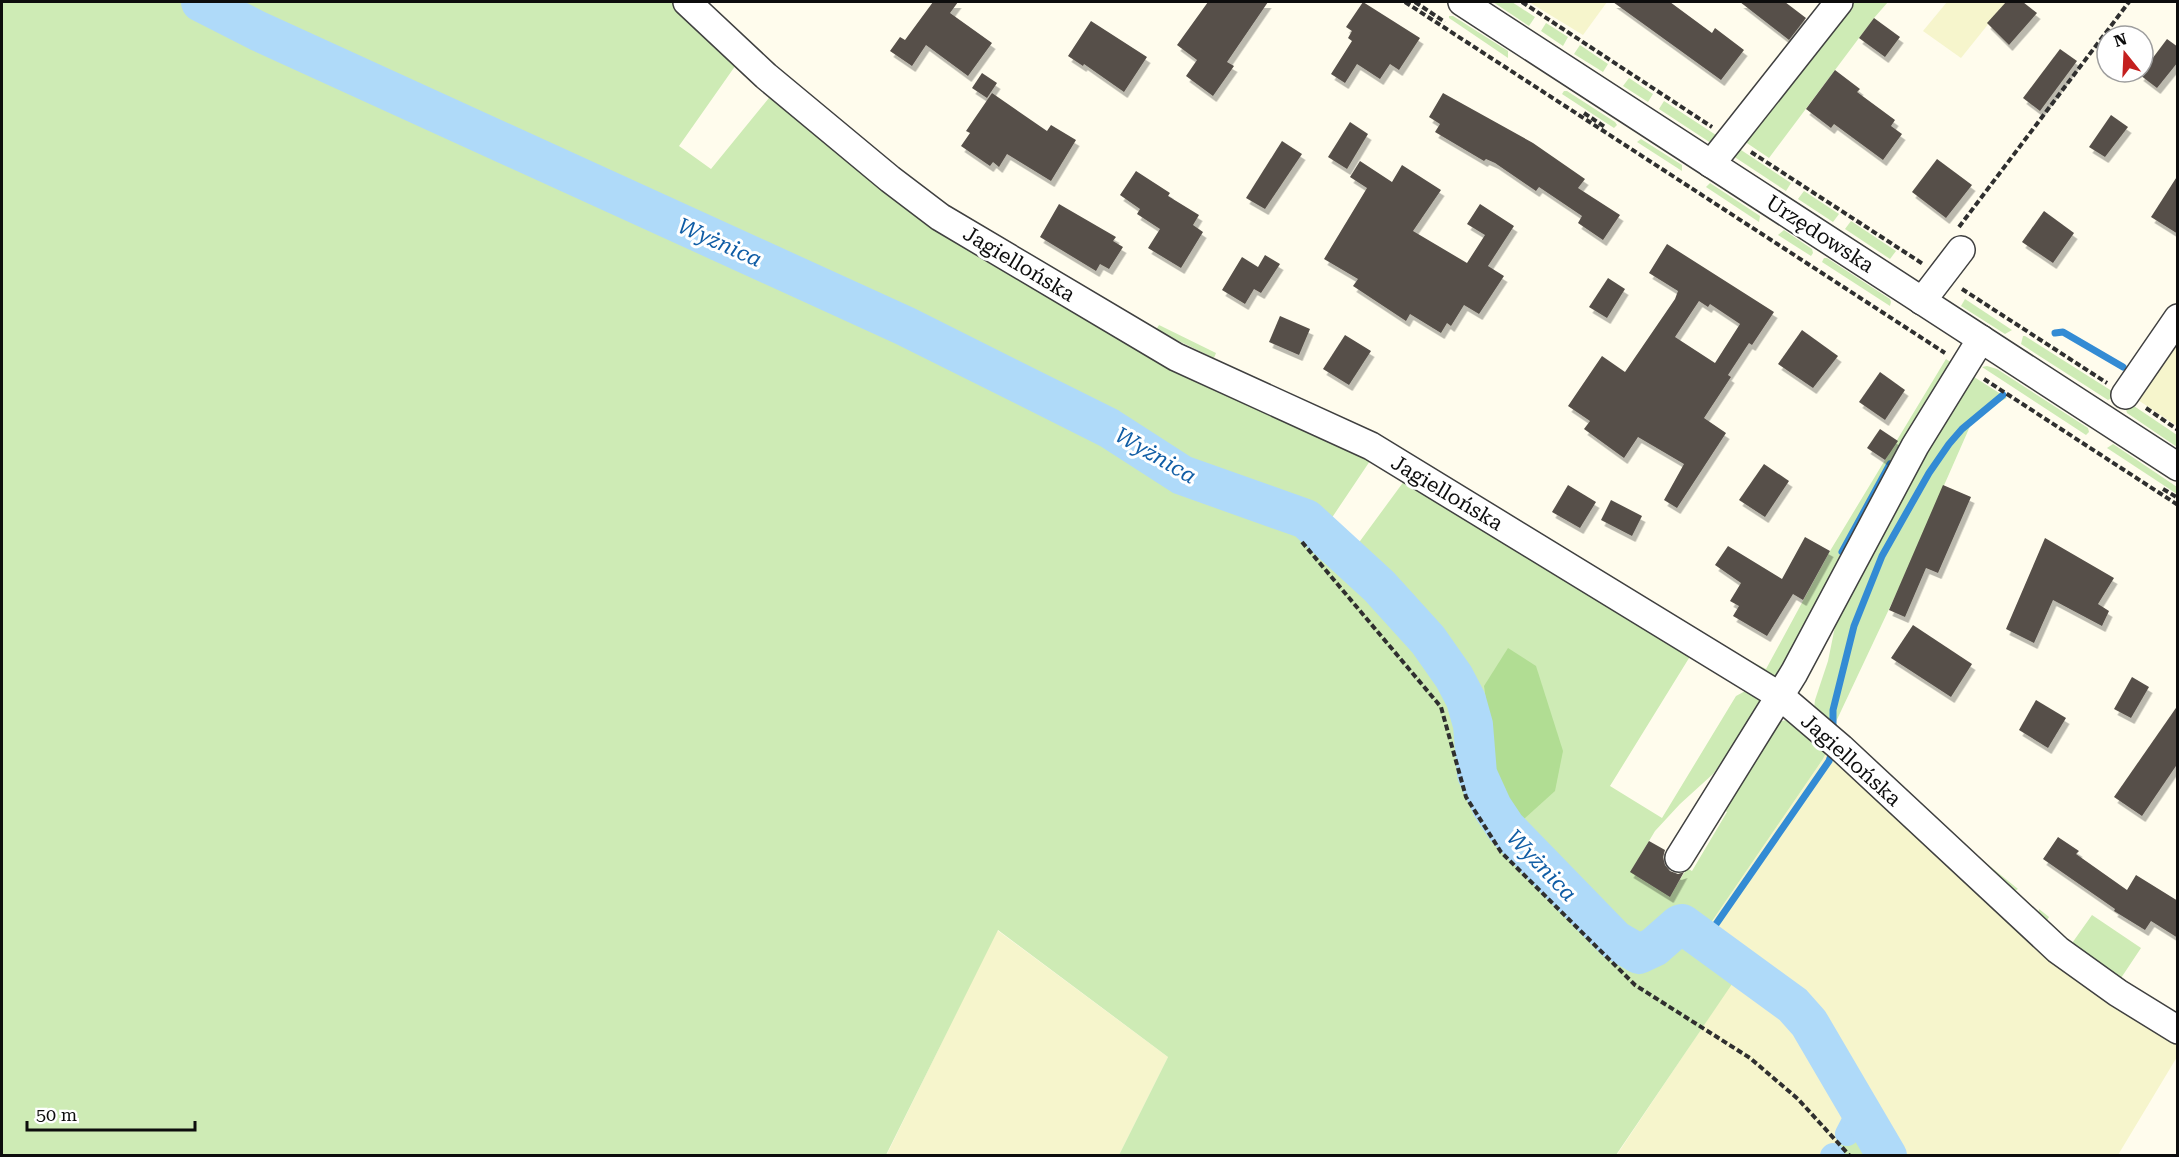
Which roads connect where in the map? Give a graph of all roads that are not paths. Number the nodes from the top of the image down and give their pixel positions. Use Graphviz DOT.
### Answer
graph roads {
  1 [pos="687,2"];
  2 [pos="1462,2"];
  3 [pos="1839,2"];
  4 [pos="1711,164"];
  5 [pos="1959,240"];
  6 [pos="1922,301"];
  7 [pos="2178,318"];
  8 [pos="1981,339"];
  9 [pos="2126,395"];
  10 [pos="2178,467"];
  11 [pos="1780,696"];
  12 [pos="1679,858"];
  13 [pos="2178,1030"];
  1 -- 11 [label="street, Jagiellońska"];
  2 -- 4 [label="street, Urzędowska"];
  3 -- 4 [label="street"];
  4 -- 6 [label="street, Urzędowska"];
  5 -- 6 [label="street"];
  6 -- 8 [label="street, Urzędowska"];
  7 -- 9 [label="street"];
  8 -- 10 [label="street, Urzędowska"];
  8 -- 11 [label="street"];
  11 -- 12 [label="street"];
  11 -- 13 [label="street, Jagiellońska"];
}
